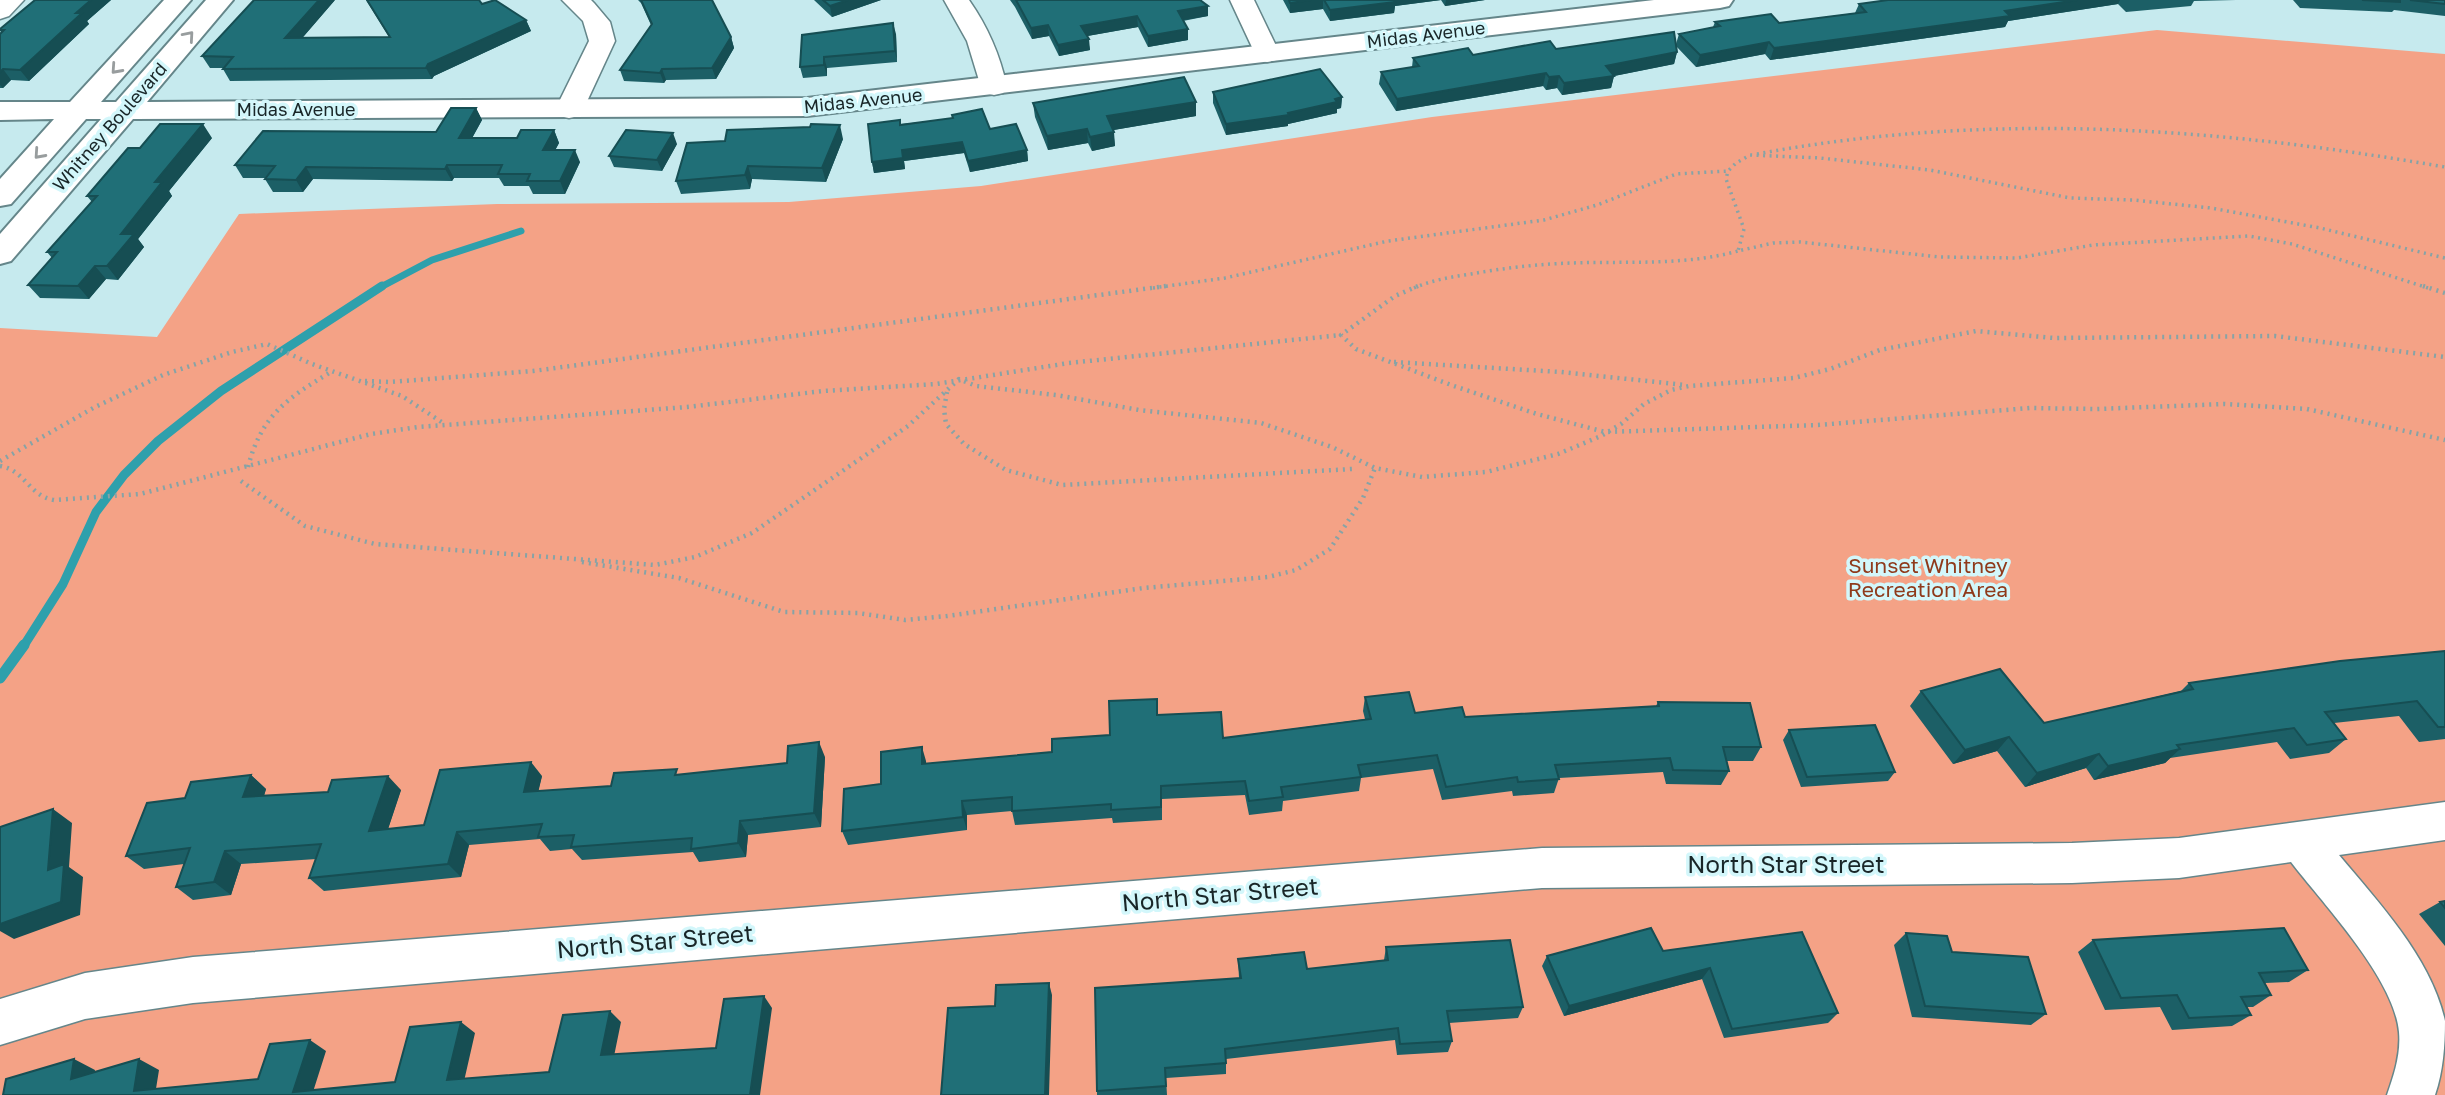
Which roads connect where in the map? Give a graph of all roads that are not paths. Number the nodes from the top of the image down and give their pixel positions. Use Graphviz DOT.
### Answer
graph roads {
  1 [pos="12,0"];
  2 [pos="178,0"];
  3 [pos="220,0"];
  4 [pos="574,0"];
  5 [pos="956,0"];
  6 [pos="1242,0"];
  7 [pos="1720,0"];
  8 [pos="0,11"];
  9 [pos="1267,54"];
  10 [pos="994,87"];
  11 [pos="124,110"];
  12 [pos="569,110"];
  13 [pos="0,111"];
  14 [pos="78,111"];
  15 [pos="0,197"];
  16 [pos="0,254"];
  17 [pos="2445,821"];
  18 [pos="2301,842"];
  19 [pos="0,1022"];
  20 [pos="2411,1095"];
  1 -- 8 [label="street"];
  2 -- 14 [label="street, Whitney Boulevard, one-way"];
  11 -- 3 [label="street, Whitney Boulevard, one-way"];
  4 -- 12 [label="street"];
  5 -- 10 [label="street"];
  6 -- 9 [label="street"];
  7 -- 9 [label="street, Midas Avenue"];
  9 -- 10 [label="street, Midas Avenue"];
  10 -- 12 [label="street, Midas Avenue"];
  11 -- 12 [label="street, Midas Avenue"];
  11 -- 14 [label="street, Midas Avenue"];
  11 -- 16 [label="street, Whitney Boulevard"];
  13 -- 14 [label="street, Midas Avenue"];
  14 -- 15 [label="street, Whitney Boulevard, one-way"];
  17 -- 18 [label="street, North Star Street"];
  18 -- 19 [label="street, North Star Street"];
  18 -- 20 [label="street"];
}
